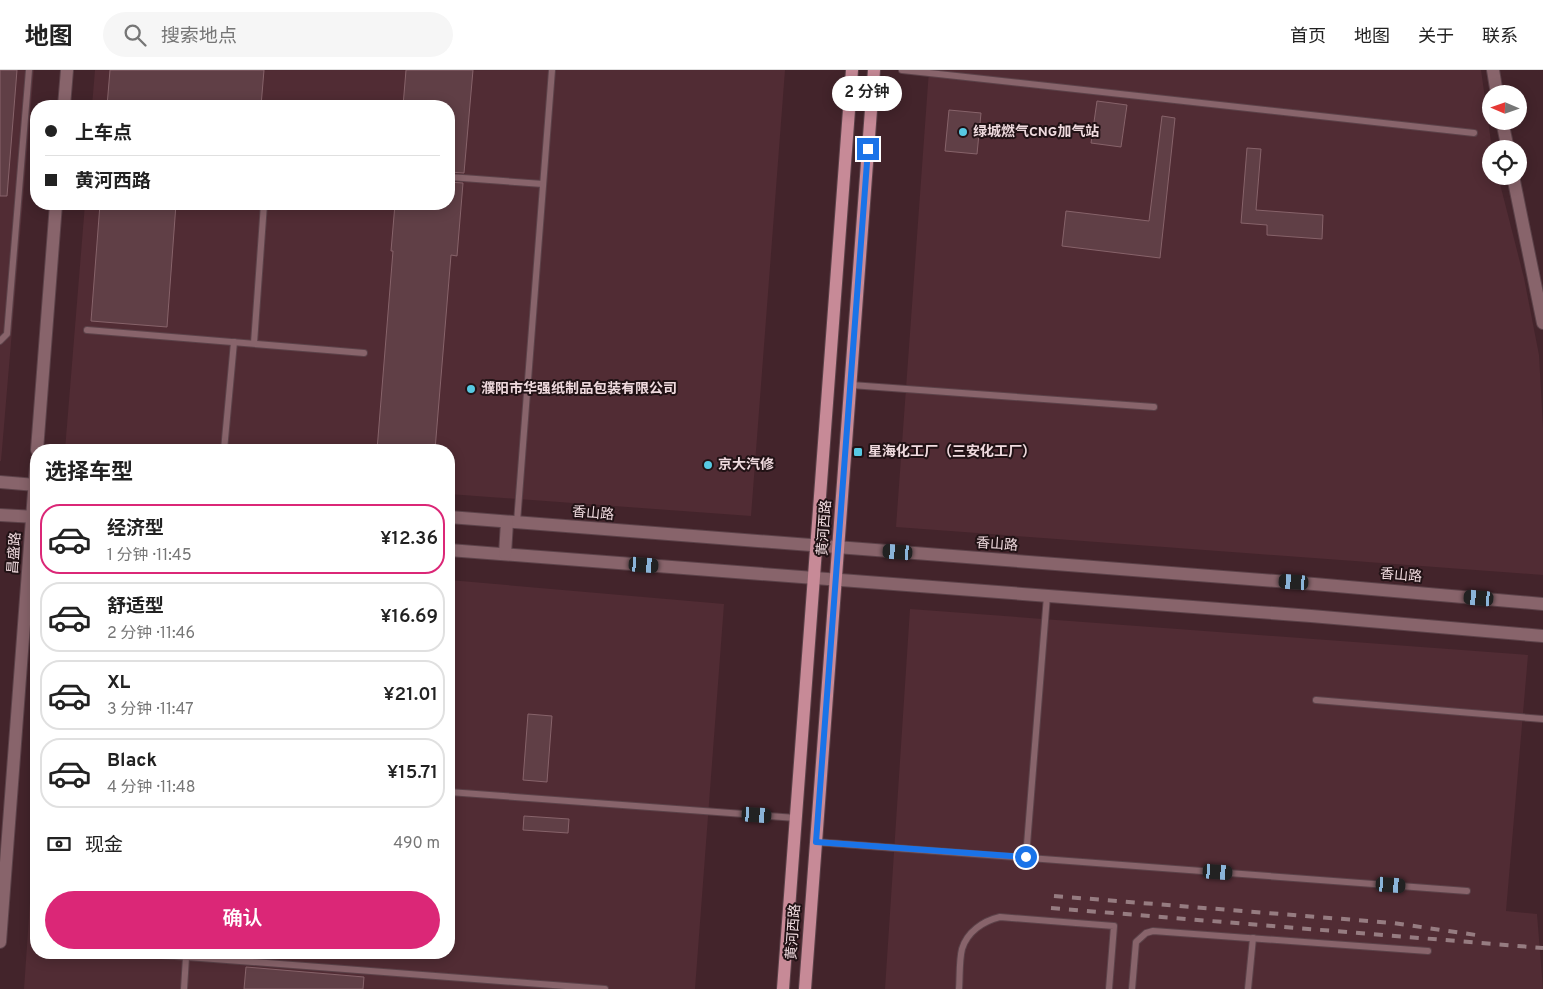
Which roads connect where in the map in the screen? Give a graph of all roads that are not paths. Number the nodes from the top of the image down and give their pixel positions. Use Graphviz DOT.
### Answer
graph roads {
  1 [pos="29,70"];
  2 [pos="67,70"];
  3 [pos="552,70"];
  4 [pos="852,70"];
  5 [pos="874,70"];
  6 [pos="902,70"];
  7 [pos="1493,70"];
  8 [pos="1496,85"];
  9 [pos="64,100"];
  10 [pos="1474,133"];
  11 [pos="455,177"];
  12 [pos="543,184"];
  13 [pos="1515,185"];
  14 [pos="56,210"];
  15 [pos="264,210"];
  16 [pos="1543,323"];
  17 [pos="87,330"];
  18 [pos="0,342"];
  19 [pos="234,342"];
  20 [pos="254,343"];
  21 [pos="364,352"];
  22 [pos="851,385"];
  23 [pos="1154,407"];
  24 [pos="38,444"];
  25 [pos="225,444"];
  26 [pos="0,482"];
  27 [pos="30,484"];
  28 [pos="0,515"];
  29 [pos="30,517"];
  30 [pos="455,517"];
  31 [pos="512,522"];
  32 [pos="817,546"];
  33 [pos="839,548"];
  34 [pos="455,550"];
  35 [pos="505,554"];
  36 [pos="30,567"];
  37 [pos="814,578"];
  38 [pos="836,580"];
  39 [pos="1047,596"];
  40 [pos="1543,604"];
  41 [pos="1543,636"];
  42 [pos="1316,700"];
  43 [pos="1543,719"];
  44 [pos="455,792"];
  45 [pos="796,818"];
  46 [pos="816,842"];
  47 [pos="1026,857"];
  48 [pos="1468,891"];
  49 [pos="1253,938"];
  50 [pos="0,942"];
  51 [pos="1428,951"];
  52 [pos="186,959"];
  53 [pos="200,959"];
  54 [pos="184,989"];
  55 [pos="605,989"];
  56 [pos="783,989"];
  57 [pos="805,989"];
  58 [pos="959,989"];
  59 [pos="1109,989"];
  60 [pos="1132,989"];
  61 [pos="1248,989"];
  1 -- 18 [label="lane"];
  2 -- 9 [label="street"];
  3 -- 12 [label="lane"];
  4 -- 32 [label="main road, 黄河西路"];
  5 -- 22 [label="main road, 黄河西路"];
  6 -- 10 [label="lane"];
  7 -- 8 [label="street"];
  11 -- 12 [label="lane"];
  12 -- 31 [label="lane"];
  13 -- 16 [label="street"];
  14 -- 24 [label="street"];
  15 -- 20 [label="lane"];
  17 -- 19 [label="lane"];
  19 -- 20 [label="lane"];
  19 -- 25 [label="lane"];
  20 -- 21 [label="lane"];
  22 -- 23 [label="lane"];
  22 -- 33 [label="main road, 黄河西路"];
  26 -- 27 [label="street"];
  28 -- 29 [label="street"];
  30 -- 31 [label="street, 香山路"];
  31 -- 32 [label="street, 香山路"];
  31 -- 35 [label="street"];
  32 -- 33 [label="street, 香山路"];
  32 -- 37 [label="main road, 黄河西路"];
  33 -- 38 [label="main road, 黄河西路"];
  33 -- 40 [label="street, 香山路"];
  34 -- 35 [label="street"];
  35 -- 37 [label="street"];
  36 -- 50 [label="street, 昌盛路"];
  37 -- 38 [label="street"];
  37 -- 45 [label="main road, 黄河西路"];
  38 -- 39 [label="street"];
  38 -- 46 [label="main road, 黄河西路"];
  39 -- 41 [label="street"];
  39 -- 47 [label="lane"];
  42 -- 43 [label="lane"];
  44 -- 45 [label="lane"];
  45 -- 56 [label="main road, 黄河西路"];
  46 -- 47 [label="lane"];
  46 -- 57 [label="main road, 黄河西路"];
  47 -- 48 [label="lane"];
  49 -- 51 [label="lane"];
  49 -- 60 [label="lane"];
  49 -- 61 [label="lane"];
  52 -- 54 [label="lane"];
  53 -- 55 [label="lane"];
  58 -- 59 [label="lane"];
}
